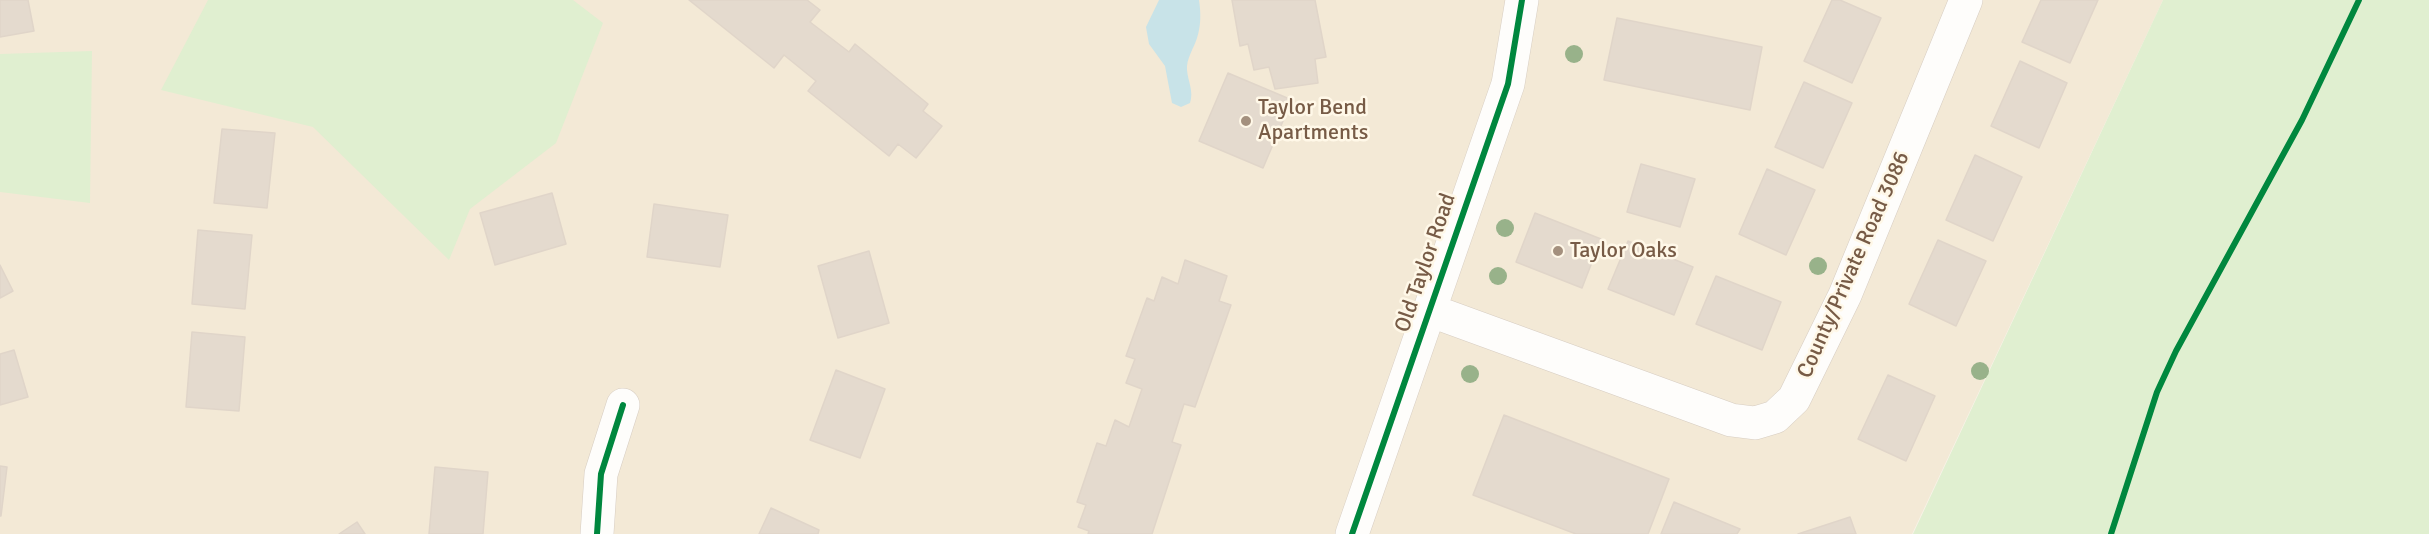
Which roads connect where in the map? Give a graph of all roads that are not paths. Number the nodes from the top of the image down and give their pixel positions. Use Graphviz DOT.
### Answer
graph roads {
  1 [pos="1522,0"];
  2 [pos="1966,0"];
  3 [pos="1429,310"];
  4 [pos="623,405"];
  5 [pos="597,534"];
  6 [pos="1352,534"];
  1 -- 3 [label="street, Old Taylor Road"];
  2 -- 3 [label="street, County/Private Road 3086"];
  3 -- 6 [label="street, Old Taylor Road"];
  4 -- 5 [label="street"];
}
